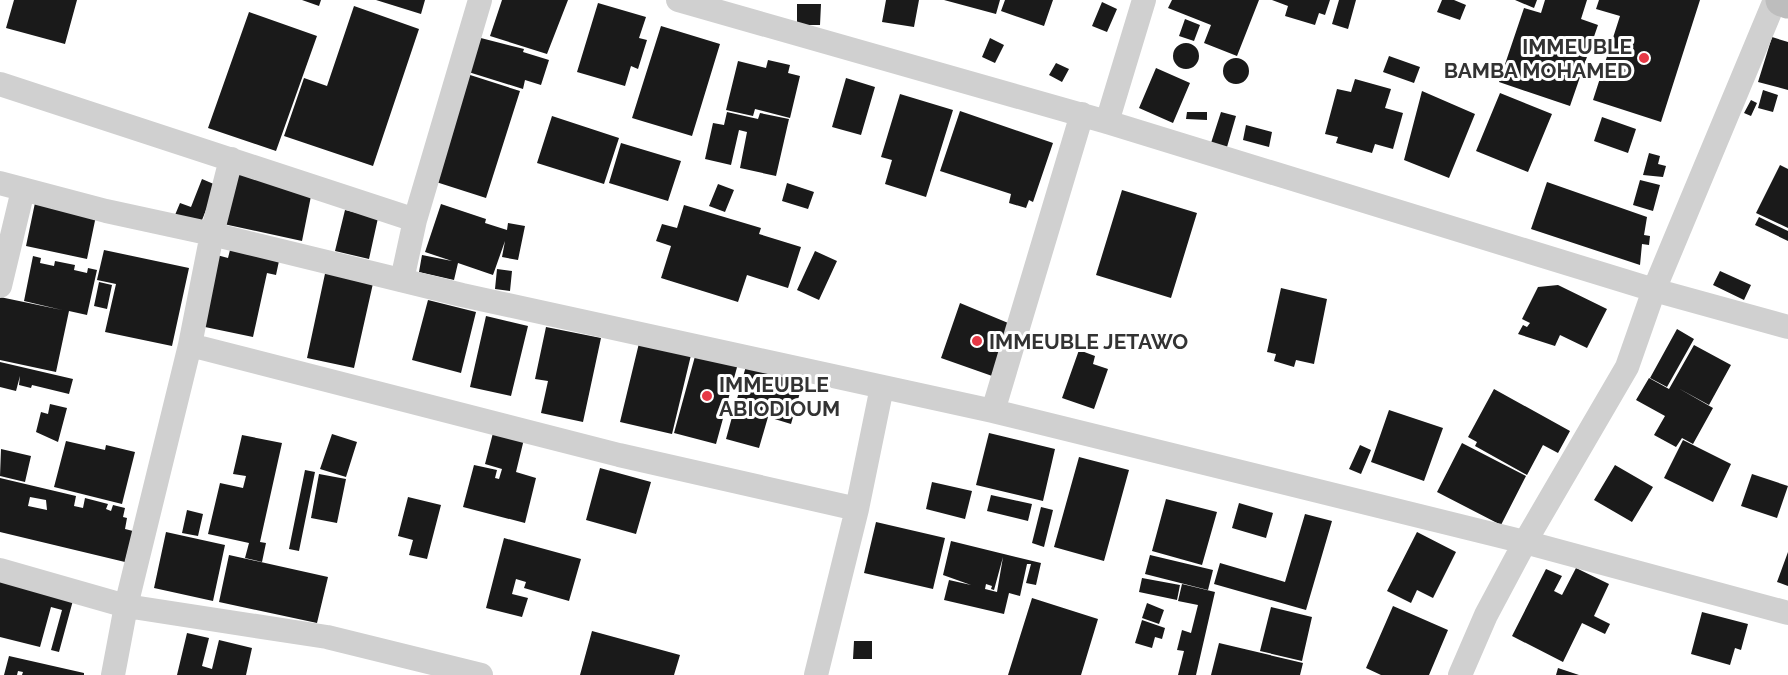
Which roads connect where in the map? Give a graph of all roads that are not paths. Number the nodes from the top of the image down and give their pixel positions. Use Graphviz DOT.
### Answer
graph roads {
  1 [pos="480,0"];
  2 [pos="678,0"];
  3 [pos="1144,0"];
  4 [pos="1775,0"];
  5 [pos="1782,0"];
  6 [pos="1788,2"];
  7 [pos="0,84"];
  8 [pos="1082,114"];
  9 [pos="1107,122"];
  10 [pos="231,159"];
  11 [pos="0,183"];
  12 [pos="24,190"];
  13 [pos="416,220"];
  14 [pos="212,234"];
  15 [pos="402,280"];
  16 [pos="0,286"];
  17 [pos="1654,290"];
  18 [pos="1788,327"];
  19 [pos="190,345"];
  20 [pos="882,387"];
  21 [pos="993,411"];
  22 [pos="857,509"];
  23 [pos="1525,542"];
  24 [pos="0,570"];
  25 [pos="126,606"];
  26 [pos="1788,612"];
  27 [pos="112,675"];
  28 [pos="481,675"];
  29 [pos="816,675"];
  30 [pos="1460,675"];
  1 -- 13 [label="street"];
  2 -- 8 [label="street"];
  3 -- 9 [label="street"];
  4 -- 17 [label="street"];
  5 -- 6 [label="street"];
  7 -- 10 [label="street"];
  8 -- 9 [label="street"];
  8 -- 21 [label="street"];
  9 -- 17 [label="street"];
  10 -- 13 [label="street"];
  10 -- 14 [label="street"];
  11 -- 12 [label="street"];
  12 -- 14 [label="street"];
  12 -- 16 [label="street"];
  13 -- 15 [label="street"];
  14 -- 15 [label="street"];
  14 -- 19 [label="street"];
  15 -- 20 [label="street"];
  17 -- 18 [label="street"];
  17 -- 23 [label="street"];
  19 -- 22 [label="street"];
  19 -- 25 [label="street"];
  20 -- 21 [label="street"];
  20 -- 22 [label="street"];
  21 -- 23 [label="street"];
  22 -- 29 [label="street"];
  23 -- 26 [label="street"];
  23 -- 30 [label="street"];
  24 -- 25 [label="street"];
  25 -- 27 [label="street"];
  25 -- 28 [label="street"];
}
